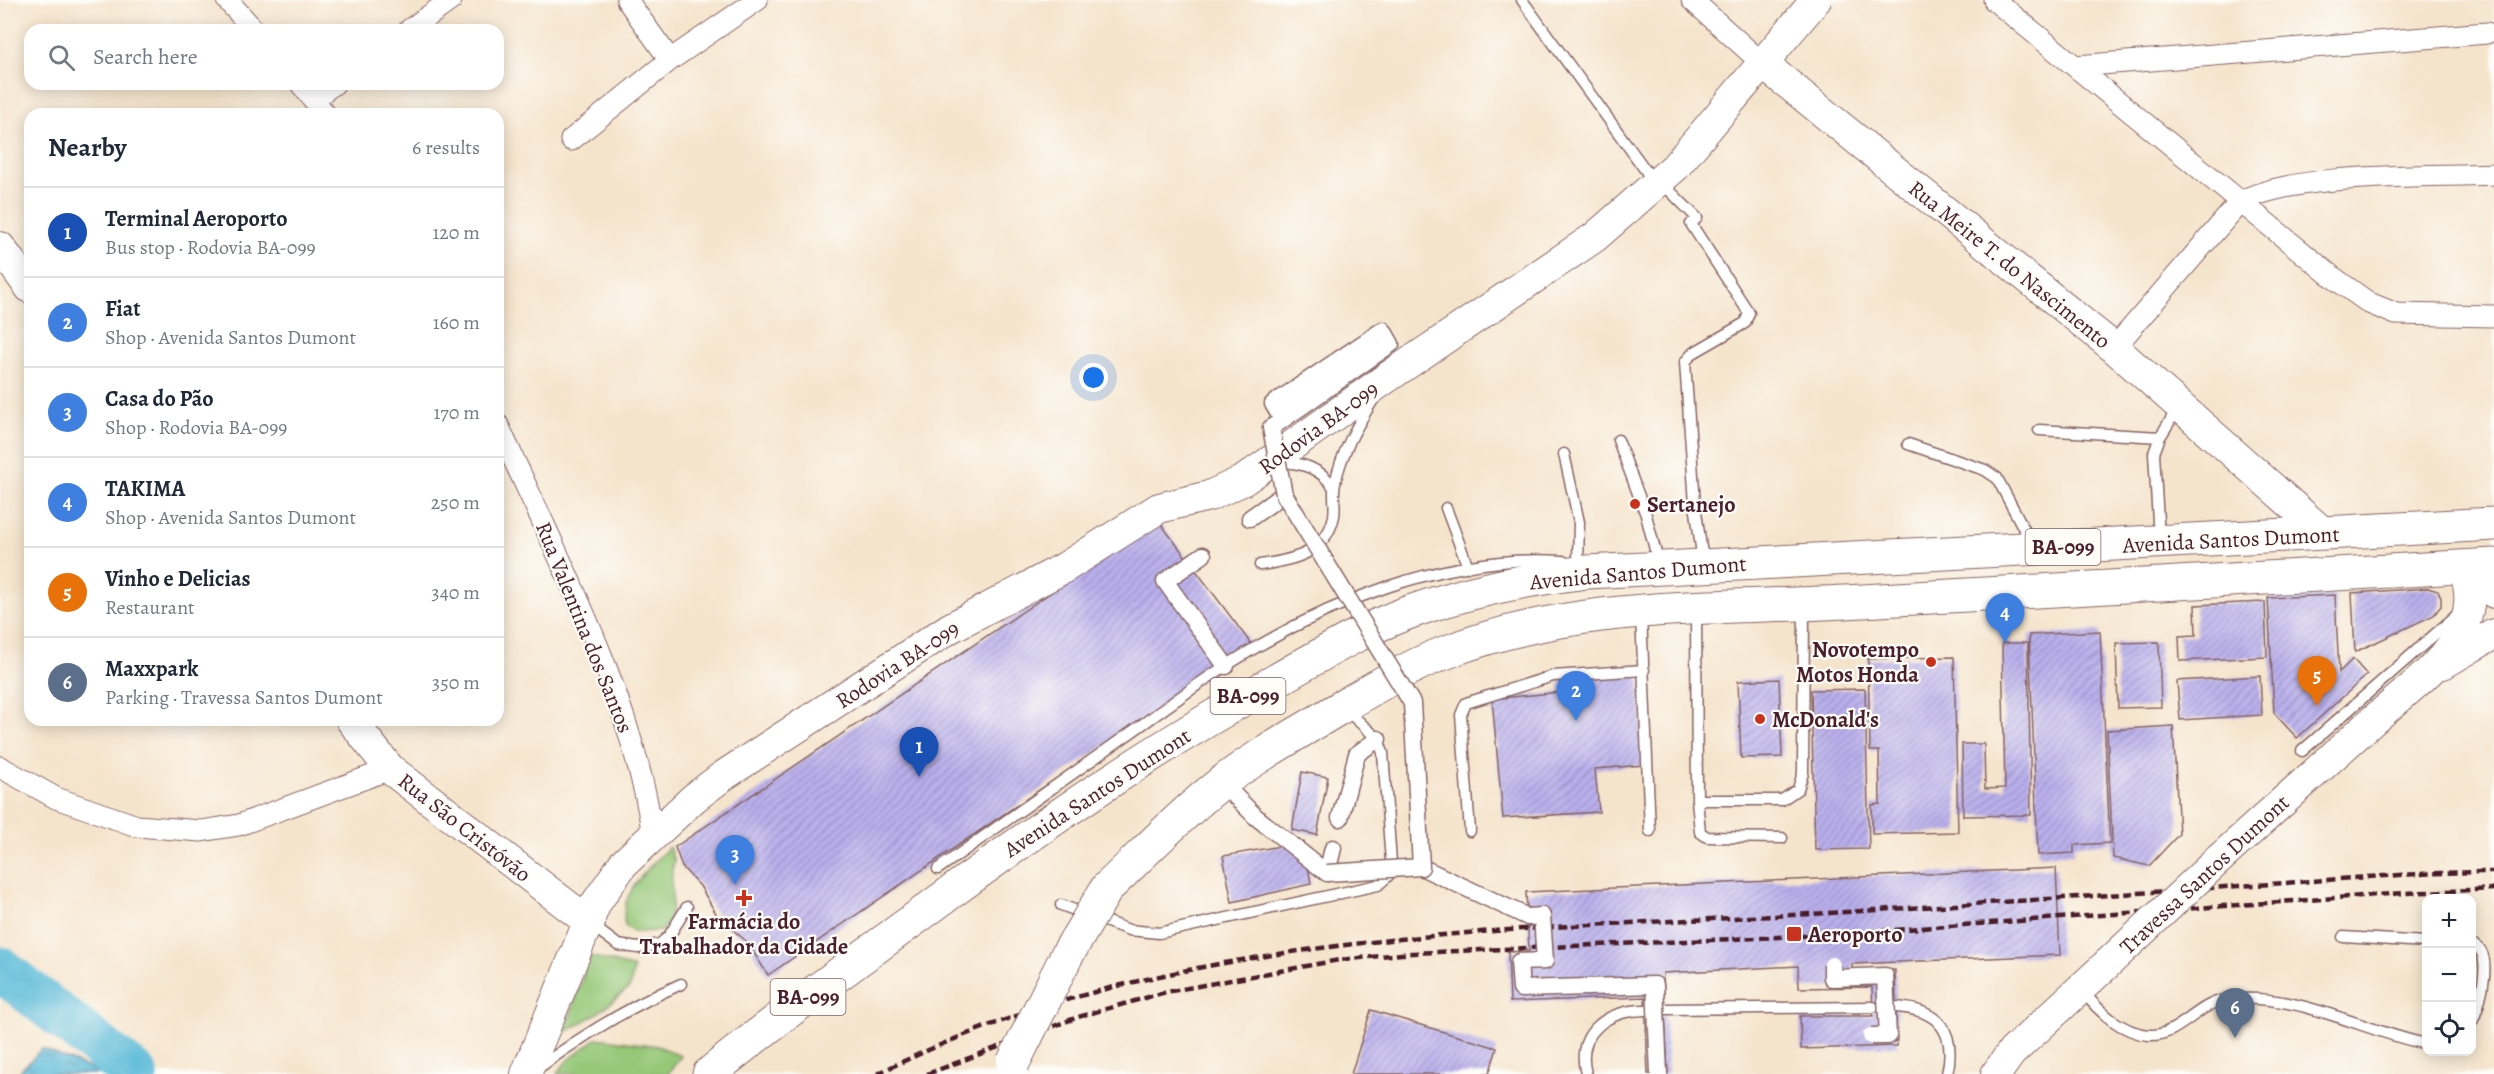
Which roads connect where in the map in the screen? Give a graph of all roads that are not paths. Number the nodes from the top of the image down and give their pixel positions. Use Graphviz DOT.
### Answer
graph roads {
  1 [pos="227,0"];
  2 [pos="451,0"];
  3 [pos="627,0"];
  4 [pos="757,0"];
  5 [pos="1522,0"];
  6 [pos="1692,0"];
  7 [pos="1816,0"];
  8 [pos="1994,0"];
  9 [pos="249,24"];
  10 [pos="417,24"];
  11 [pos="2487,33"];
  12 [pos="670,60"];
  13 [pos="1762,63"];
  14 [pos="2076,66"];
  15 [pos="326,90"];
  16 [pos="313,99"];
  17 [pos="571,140"];
  18 [pos="2494,174"];
  19 [pos="1657,182"];
  20 [pos="2240,202"];
  21 [pos="0,247"];
  22 [pos="24,280"];
  23 [pos="2494,316"];
  24 [pos="2114,348"];
  25 [pos="1373,349"];
  26 [pos="1388,377"];
  27 [pos="2179,406"];
  28 [pos="2039,430"];
  29 [pos="2160,437"];
  30 [pos="504,438"];
  31 [pos="1618,440"];
  32 [pos="1908,444"];
  33 [pos="1564,454"];
  34 [pos="1262,467"];
  35 [pos="1334,488"];
  36 [pos="1284,494"];
  37 [pos="1446,508"];
  38 [pos="1250,518"];
  39 [pos="2494,524"];
  40 [pos="2325,534"];
  41 [pos="2159,542"];
  42 [pos="2034,549"];
  43 [pos="1203,555"];
  44 [pos="1578,562"];
  45 [pos="1260,565"];
  46 [pos="1704,565"];
  47 [pos="1468,567"];
  48 [pos="1660,568"];
  49 [pos="1623,570"];
  50 [pos="2477,581"];
  51 [pos="1804,603"];
  52 [pos="1696,607"];
  53 [pos="1640,611"];
  54 [pos="2494,634"];
  55 [pos="1226,666"];
  56 [pos="1644,670"];
  57 [pos="2418,681"];
  58 [pos="1342,707"];
  59 [pos="356,726"];
  60 [pos="1378,739"];
  61 [pos="2302,752"];
  62 [pos="0,767"];
  63 [pos="390,769"];
  64 [pos="1222,783"];
  65 [pos="1697,800"];
  66 [pos="1340,818"];
  67 [pos="1470,831"];
  68 [pos="1650,831"];
  69 [pos="653,836"];
  70 [pos="1782,838"];
  71 [pos="1333,848"];
  72 [pos="1422,867"];
  73 [pos="938,869"];
  74 [pos="1327,873"];
  75 [pos="1061,905"];
  76 [pos="687,907"];
  77 [pos="590,923"];
  78 [pos="2343,937"];
  79 [pos="2422,942"];
  80 [pos="2476,946"];
  81 [pos="1832,965"];
  82 [pos="681,984"];
  83 [pos="2080,988"];
  84 [pos="1873,1007"];
  85 [pos="1895,1007"];
  86 [pos="1665,1009"];
  87 [pos="1646,1010"];
  88 [pos="2476,1014"];
  89 [pos="1871,1036"];
  90 [pos="2422,1042"];
  91 [pos="1010,1068"];
  92 [pos="526,1074"];
  93 [pos="531,1074"];
  94 [pos="709,1074"];
  95 [pos="1586,1074"];
  96 [pos="1659,1074"];
  97 [pos="1947,1074"];
  98 [pos="1996,1074"];
  1 -- 9 [label="street"];
  2 -- 10 [label="street"];
  3 -- 12 [label="street"];
  4 -- 12 [label="street"];
  5 -- 19 [label="lane"];
  6 -- 13 [label="street, Rua Meire T. do Nascimento"];
  7 -- 13 [label="main road, Rodovia BA-099"];
  8 -- 14 [label="street"];
  11 -- 14 [label="street"];
  12 -- 17 [label="street"];
  13 -- 19 [label="main road, Rodovia BA-099"];
  13 -- 24 [label="main road, Rua Meire T. do Nascimento"];
  14 -- 20 [label="street"];
  15 -- 16 [label="street"];
  18 -- 20 [label="street"];
  19 -- 26 [label="main road, Rodovia BA-099"];
  19 -- 46 [label="lane"];
  20 -- 23 [label="street"];
  20 -- 24 [label="street"];
  21 -- 22 [label="main road"];
  24 -- 27 [label="main road, Rua Meire T. do Nascimento"];
  25 -- 36 [label="street, bridge"];
  26 -- 34 [label="main road, Rodovia BA-099"];
  26 -- 35 [label="lane"];
  27 -- 29 [label="lane"];
  27 -- 40 [label="main road, Rua Meire T. do Nascimento"];
  28 -- 29 [label="lane"];
  29 -- 41 [label="lane"];
  30 -- 69 [label="street, Rua Valentina dos Santos"];
  31 -- 48 [label="lane"];
  32 -- 42 [label="lane"];
  33 -- 44 [label="lane"];
  34 -- 35 [label="lane"];
  34 -- 69 [label="main road, Rodovia BA-099"];
  35 -- 45 [label="lane"];
  36 -- 38 [label="street"];
  36 -- 72 [label="street, bridge"];
  37 -- 47 [label="lane"];
  39 -- 40 [label="highway, Avenida Santos Dumont / BA-099"];
  40 -- 41 [label="highway, Avenida Santos Dumont / BA-099"];
  41 -- 42 [label="highway, Avenida Santos Dumont / BA-099"];
  42 -- 46 [label="highway, Avenida Santos Dumont / BA-099"];
  43 -- 55 [label="street"];
  44 -- 47 [label="lane"];
  44 -- 49 [label="lane"];
  46 -- 48 [label="highway, Avenida Santos Dumont / BA-099"];
  47 -- 55 [label="lane"];
  48 -- 49 [label="highway, Avenida Santos Dumont / BA-099"];
  49 -- 94 [label="highway, Avenida Santos Dumont / BA-099"];
  50 -- 51 [label="highway, Avenida Santos Dumont / BA-099"];
  50 -- 57 [label="main road, Travessa Santos Dumont"];
  50 -- 61 [label="lane"];
  51 -- 52 [label="highway, Avenida Santos Dumont / BA-099"];
  51 -- 65 [label="lane"];
  52 -- 53 [label="highway, Avenida Santos Dumont / BA-099"];
  52 -- 65 [label="lane"];
  53 -- 56 [label="lane"];
  53 -- 58 [label="highway, Avenida Santos Dumont / BA-099"];
  54 -- 57 [label="main road, Travessa Santos Dumont"];
  55 -- 73 [label="lane"];
  56 -- 67 [label="lane"];
  56 -- 68 [label="lane"];
  57 -- 83 [label="main road, Travessa Santos Dumont, bridge"];
  58 -- 60 [label="lane"];
  58 -- 64 [label="highway, Avenida Santos Dumont / BA-099"];
  59 -- 63 [label="main road, Rua São Cristóvão"];
  60 -- 66 [label="street"];
  60 -- 75 [label="lane"];
  62 -- 63 [label="street"];
  63 -- 77 [label="main road, Rua São Cristóvão"];
  64 -- 74 [label="street"];
  64 -- 91 [label="highway, Avenida Santos Dumont / BA-099, bridge"];
  65 -- 70 [label="lane"];
  69 -- 77 [label="main road, Rodovia BA-099"];
  71 -- 74 [label="street"];
  72 -- 74 [label="street, bridge"];
  72 -- 96 [label="street, bridge"];
  76 -- 77 [label="lane"];
  77 -- 92 [label="main road, Rodovia BA-099"];
  78 -- 79 [label="lane"];
  80 -- 88 [label="lane"];
  81 -- 89 [label="street, bridge"];
  82 -- 93 [label="lane"];
  83 -- 90 [label="lane"];
  83 -- 98 [label="main road, Travessa Santos Dumont"];
  84 -- 86 [label="lane"];
  85 -- 97 [label="lane"];
  87 -- 95 [label="lane"];
}
